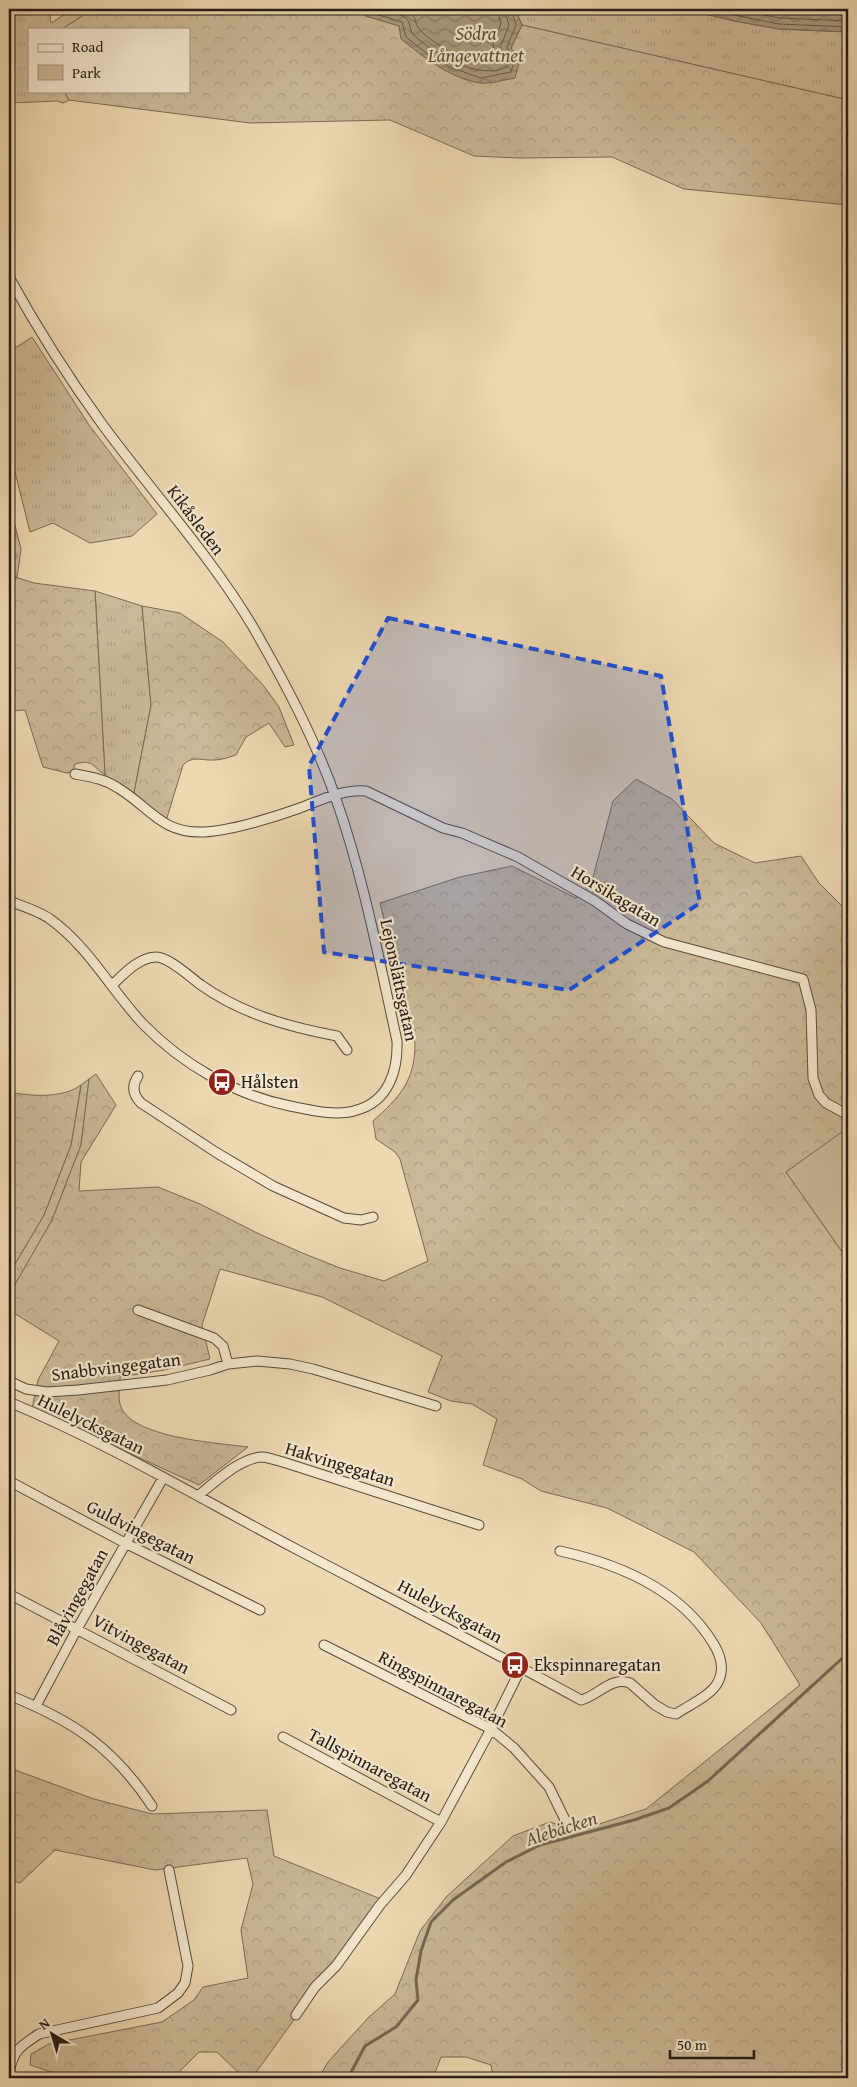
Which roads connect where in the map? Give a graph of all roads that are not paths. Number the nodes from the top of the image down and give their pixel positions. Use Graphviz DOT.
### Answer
graph roads {
  1 [pos="9,277"];
  2 [pos="75,774"];
  3 [pos="335,795"];
  4 [pos="9,901"];
  5 [pos="112,985"];
  6 [pos="347,1050"];
  7 [pos="138,1076"];
  8 [pos="848,1115"];
  9 [pos="373,1216"];
  10 [pos="138,1310"];
  11 [pos="228,1364"];
  12 [pos="9,1381"];
  13 [pos="9,1402"];
  14 [pos="436,1406"];
  15 [pos="163,1478"];
  16 [pos="9,1481"];
  17 [pos="199,1495"];
  18 [pos="479,1526"];
  19 [pos="125,1542"];
  20 [pos="560,1551"];
  21 [pos="9,1594"];
  22 [pos="260,1610"];
  23 [pos="77,1629"];
  24 [pos="324,1645"];
  25 [pos="521,1668"];
  26 [pos="9,1695"];
  27 [pos="36,1706"];
  28 [pos="231,1710"];
  29 [pos="491,1729"];
  30 [pos="283,1737"];
  31 [pos="152,1806"];
  32 [pos="441,1822"];
  33 [pos="568,1826"];
  34 [pos="169,1870"];
  35 [pos="296,2015"];
  36 [pos="9,2073"];
  1 -- 3 [label="street, Kikåsleden"];
  2 -- 3 [label="street"];
  3 -- 5 [label="street, Lejonslättsgatan"];
  3 -- 8 [label="street, Horsikagatan"];
  4 -- 5 [label="street, Lejonslättsgatan"];
  5 -- 6 [label="street"];
  7 -- 9 [label="street"];
  10 -- 11 [label="street, Snabbvingegatan"];
  11 -- 12 [label="street, Snabbvingegatan"];
  11 -- 14 [label="street, Snabbvingegatan"];
  13 -- 15 [label="street, Hulelycksgatan"];
  15 -- 17 [label="street, Hulelycksgatan"];
  15 -- 19 [label="street, Blåvingegatan"];
  16 -- 19 [label="street, Guldvingegatan"];
  17 -- 18 [label="street, Hakvingegatan"];
  17 -- 25 [label="street, Hulelycksgatan"];
  19 -- 22 [label="street, Guldvingegatan"];
  19 -- 23 [label="street, Blåvingegatan"];
  20 -- 25 [label="street, Hulelycksgatan"];
  21 -- 23 [label="street, Vitvingegatan"];
  23 -- 27 [label="street, Blåvingegatan"];
  23 -- 28 [label="street, Vitvingegatan"];
  24 -- 29 [label="street, Ringspinnaregatan"];
  25 -- 29 [label="street"];
  26 -- 27 [label="street"];
  27 -- 31 [label="street"];
  29 -- 32 [label="street"];
  29 -- 33 [label="street, Ringspinnaregatan"];
  30 -- 32 [label="street, Tallspinnaregatan"];
  32 -- 35 [label="street"];
  34 -- 36 [label="street"];
}
